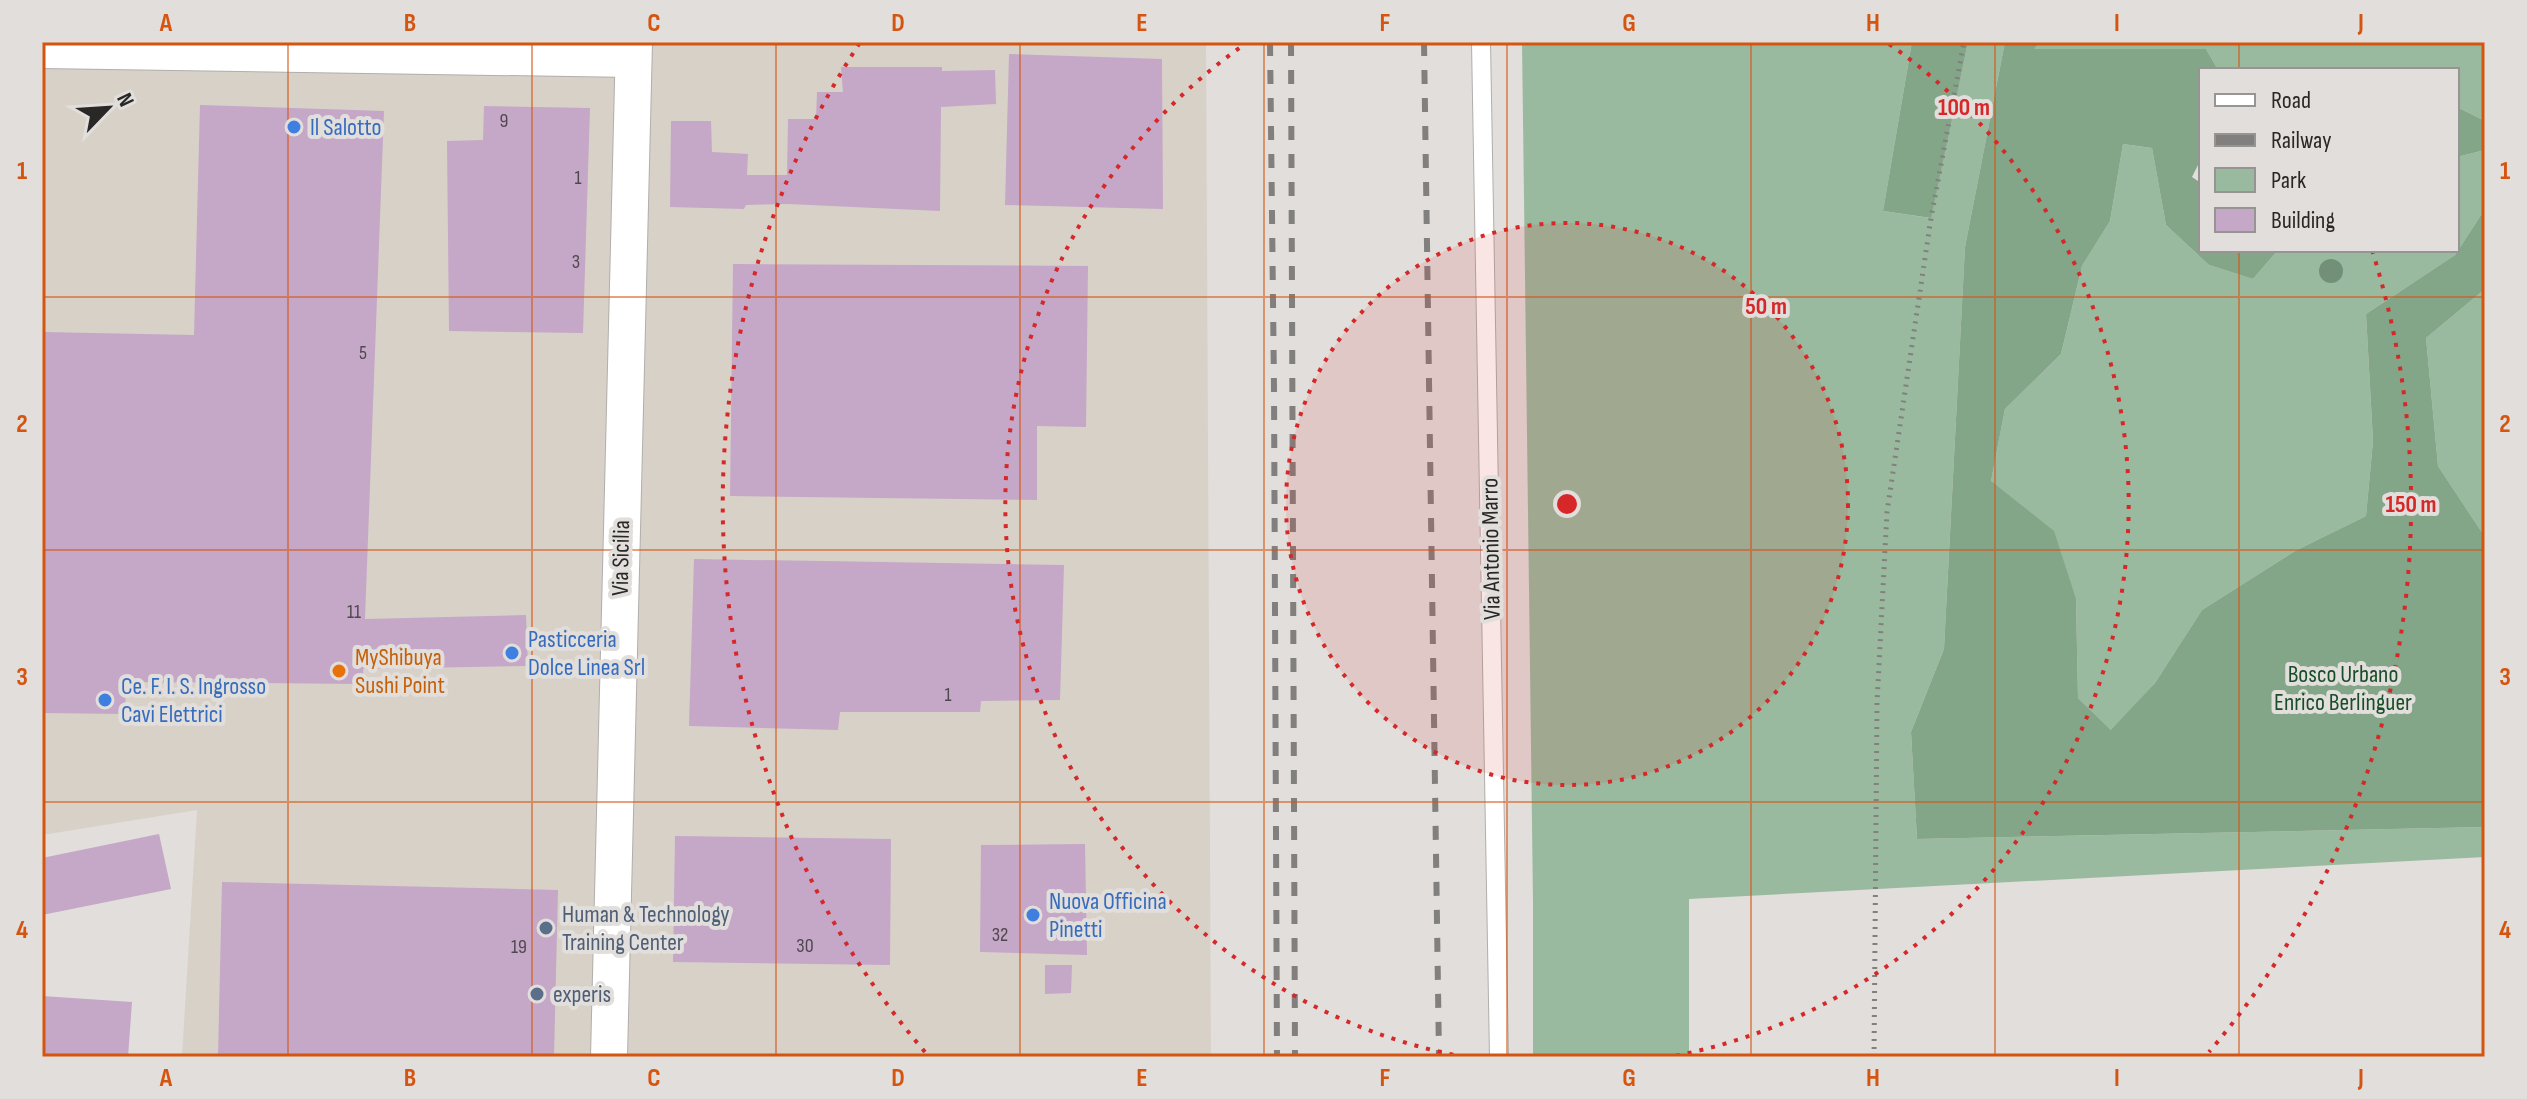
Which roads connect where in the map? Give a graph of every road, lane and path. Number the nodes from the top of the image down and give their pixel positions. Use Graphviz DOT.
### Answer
graph roads {
  1 [pos="1481,42"];
  2 [pos="1964,42"];
  3 [pos="201,48"];
  4 [pos="42,50"];
  5 [pos="633,51"];
  6 [pos="609,1057"];
  7 [pos="1499,1057"];
  8 [pos="1874,1057"];
  1 -- 7 [label="lane, Via Antonio Marro"];
  2 -- 8 [label="path"];
  3 -- 4 [label="street"];
  3 -- 5 [label="street"];
  5 -- 6 [label="street, Via Sicilia"];
}
